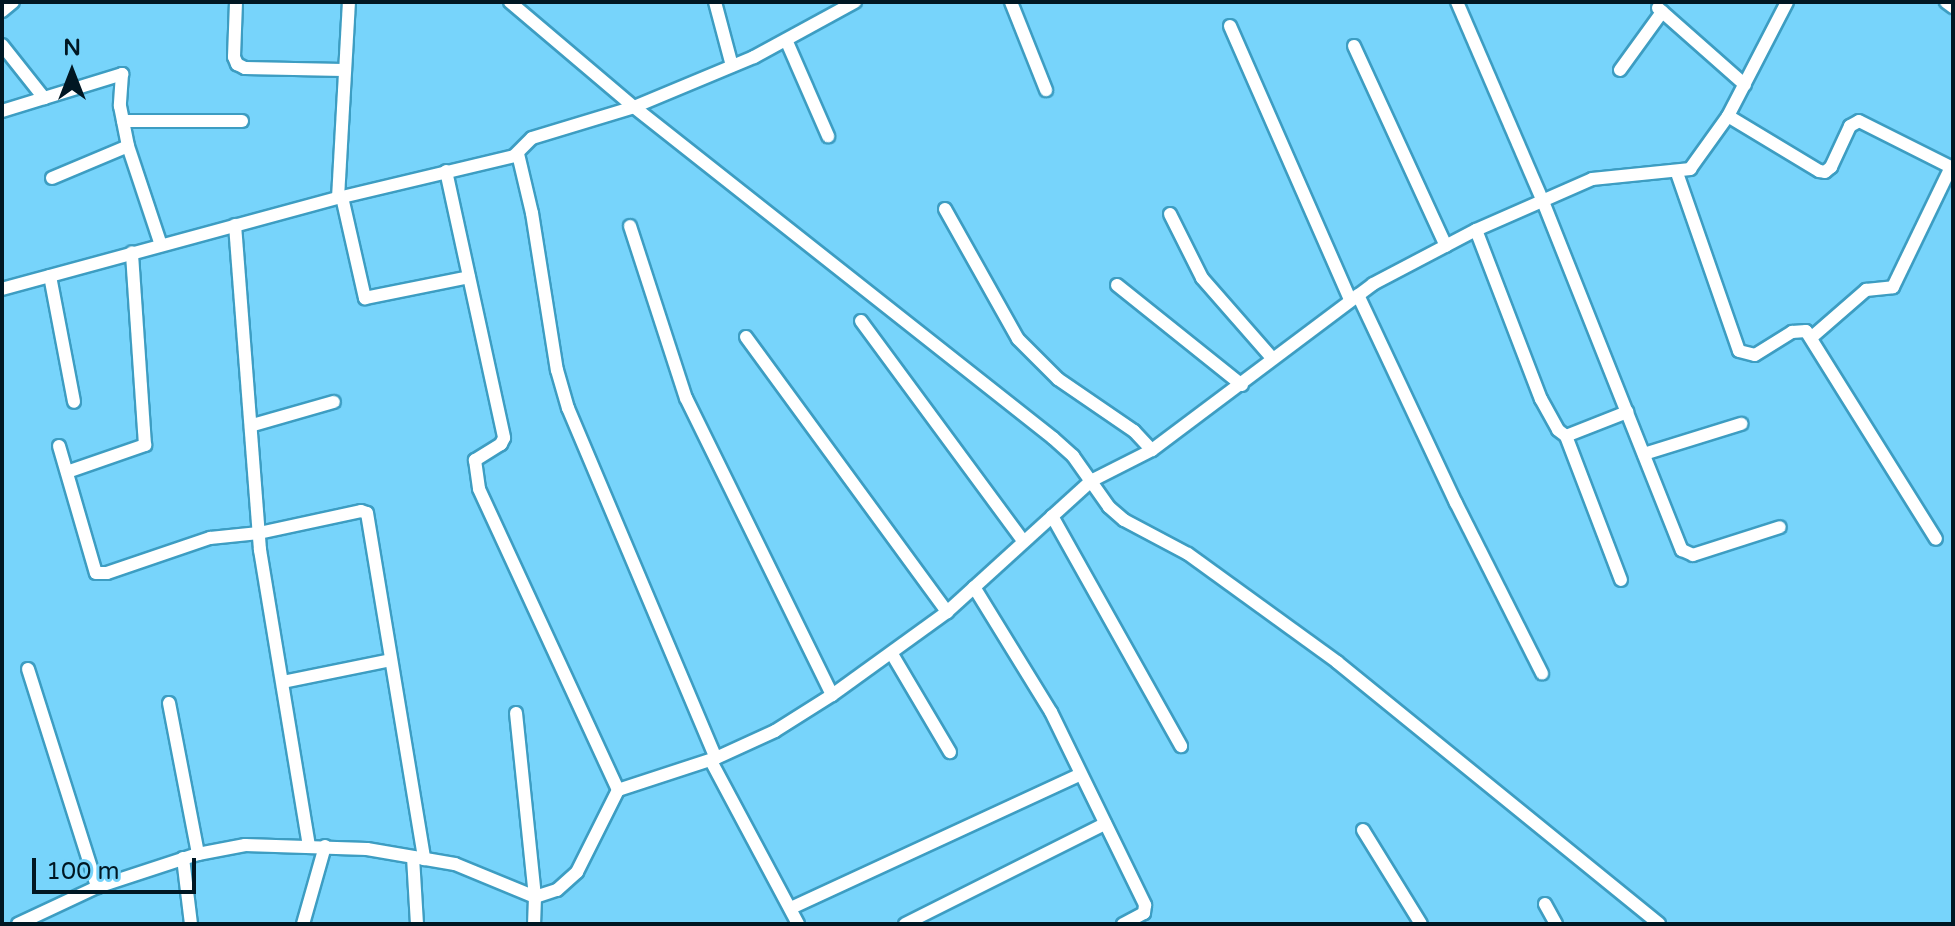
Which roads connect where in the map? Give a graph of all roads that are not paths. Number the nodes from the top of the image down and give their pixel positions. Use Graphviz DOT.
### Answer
graph roads {
  1 [pos="13,2"];
  2 [pos="236,2"];
  3 [pos="349,2"];
  4 [pos="510,2"];
  5 [pos="715,2"];
  6 [pos="855,2"];
  7 [pos="1011,2"];
  8 [pos="1457,2"];
  9 [pos="1787,2"];
  10 [pos="1946,2"];
  11 [pos="1953,7"];
  12 [pos="2,11"];
  13 [pos="1230,26"];
  14 [pos="787,42"];
  15 [pos="2,45"];
  16 [pos="1354,46"];
  17 [pos="732,66"];
  18 [pos="343,70"];
  19 [pos="1620,70"];
  20 [pos="1745,85"];
  21 [pos="1046,90"];
  22 [pos="44,98"];
  23 [pos="634,107"];
  24 [pos="2,111"];
  25 [pos="1728,116"];
  26 [pos="123,121"];
  27 [pos="242,121"];
  28 [pos="828,136"];
  29 [pos="128,146"];
  30 [pos="518,154"];
  31 [pos="1952,167"];
  32 [pos="446,171"];
  33 [pos="1677,173"];
  34 [pos="52,178"];
  35 [pos="340,197"];
  36 [pos="1542,199"];
  37 [pos="945,209"];
  38 [pos="1170,214"];
  39 [pos="235,225"];
  40 [pos="630,226"];
  41 [pos="1476,230"];
  42 [pos="161,245"];
  43 [pos="1446,246"];
  44 [pos="132,252"];
  45 [pos="50,276"];
  46 [pos="469,277"];
  47 [pos="1117,285"];
  48 [pos="2,289"];
  49 [pos="1354,298"];
  50 [pos="861,321"];
  51 [pos="746,337"];
  52 [pos="1812,337"];
  53 [pos="1272,358"];
  54 [pos="1242,385"];
  55 [pos="74,402"];
  56 [pos="334,402"];
  57 [pos="1627,412"];
  58 [pos="1741,424"];
  59 [pos="253,425"];
  60 [pos="1566,436"];
  61 [pos="59,446"];
  62 [pos="1152,450"];
  63 [pos="1644,454"];
  64 [pos="67,472"];
  65 [pos="1091,481"];
  66 [pos="1052,516"];
  67 [pos="1780,527"];
  68 [pos="259,533"];
  69 [pos="1936,539"];
  70 [pos="1023,541"];
  71 [pos="1621,580"];
  72 [pos="974,587"];
  73 [pos="947,612"];
  74 [pos="892,654"];
  75 [pos="391,660"];
  76 [pos="28,669"];
  77 [pos="1542,673"];
  78 [pos="283,682"];
  79 [pos="832,695"];
  80 [pos="169,703"];
  81 [pos="516,713"];
  82 [pos="1181,746"];
  83 [pos="950,752"];
  84 [pos="713,760"];
  85 [pos="1081,774"];
  86 [pos="618,790"];
  87 [pos="1105,824"];
  88 [pos="1363,830"];
  89 [pos="309,845"];
  90 [pos="325,846"];
  91 [pos="198,854"];
  92 [pos="183,858"];
  93 [pos="419,858"];
  94 [pos="97,887"];
  95 [pos="535,897"];
  96 [pos="1545,904"];
  97 [pos="791,908"];
  98 [pos="18,924"];
  99 [pos="191,924"];
  100 [pos="303,924"];
  101 [pos="417,924"];
  102 [pos="534,924"];
  103 [pos="798,924"];
  104 [pos="905,924"];
  105 [pos="1123,924"];
  106 [pos="1421,924"];
  107 [pos="1556,924"];
  108 [pos="1659,924"];
  1 -- 12 [label="street"];
  2 -- 18 [label="street"];
  3 -- 18 [label="street"];
  4 -- 23 [label="street"];
  5 -- 17 [label="street"];
  6 -- 14 [label="street"];
  7 -- 21 [label="street"];
  8 -- 36 [label="street"];
  9 -- 20 [label="street"];
  10 -- 11 [label="street"];
  13 -- 49 [label="street"];
  14 -- 17 [label="street"];
  14 -- 28 [label="street"];
  15 -- 22 [label="street"];
  16 -- 43 [label="street"];
  17 -- 23 [label="street"];
  18 -- 35 [label="street"];
  19 -- 20 [label="street"];
  20 -- 25 [label="street"];
  22 -- 24 [label="street"];
  22 -- 26 [label="street"];
  23 -- 30 [label="street"];
  23 -- 65 [label="street"];
  25 -- 31 [label="street"];
  25 -- 33 [label="street"];
  26 -- 27 [label="street"];
  26 -- 29 [label="street"];
  29 -- 34 [label="street"];
  29 -- 42 [label="street"];
  30 -- 32 [label="street"];
  30 -- 84 [label="street"];
  31 -- 52 [label="street"];
  32 -- 35 [label="street"];
  32 -- 46 [label="street"];
  33 -- 36 [label="street"];
  33 -- 52 [label="street"];
  35 -- 39 [label="street"];
  35 -- 46 [label="street"];
  36 -- 41 [label="street"];
  36 -- 57 [label="street"];
  37 -- 62 [label="street"];
  38 -- 53 [label="street"];
  39 -- 42 [label="street"];
  39 -- 59 [label="street"];
  40 -- 79 [label="street"];
  41 -- 43 [label="street"];
  41 -- 60 [label="street"];
  42 -- 44 [label="street"];
  43 -- 49 [label="street"];
  44 -- 45 [label="street"];
  44 -- 64 [label="street"];
  45 -- 48 [label="street"];
  45 -- 55 [label="street"];
  46 -- 86 [label="street"];
  47 -- 54 [label="street"];
  49 -- 53 [label="street"];
  49 -- 77 [label="street"];
  50 -- 70 [label="street"];
  51 -- 73 [label="street"];
  52 -- 69 [label="street"];
  53 -- 54 [label="street"];
  54 -- 62 [label="street"];
  56 -- 59 [label="street"];
  57 -- 60 [label="street"];
  57 -- 63 [label="street"];
  58 -- 63 [label="street"];
  59 -- 68 [label="street"];
  60 -- 71 [label="street"];
  61 -- 64 [label="street"];
  62 -- 65 [label="street"];
  63 -- 67 [label="street"];
  64 -- 68 [label="street"];
  65 -- 66 [label="street"];
  65 -- 108 [label="street"];
  66 -- 70 [label="street"];
  66 -- 82 [label="street"];
  68 -- 75 [label="street"];
  68 -- 78 [label="street"];
  70 -- 72 [label="street"];
  72 -- 73 [label="street"];
  72 -- 85 [label="street"];
  73 -- 74 [label="street"];
  74 -- 79 [label="street"];
  74 -- 83 [label="street"];
  75 -- 78 [label="street"];
  75 -- 93 [label="street"];
  76 -- 94 [label="street"];
  78 -- 89 [label="street"];
  79 -- 84 [label="street"];
  80 -- 91 [label="street"];
  81 -- 95 [label="street"];
  84 -- 86 [label="street"];
  84 -- 97 [label="street"];
  85 -- 87 [label="street"];
  85 -- 97 [label="street"];
  86 -- 95 [label="street"];
  87 -- 104 [label="street"];
  87 -- 105 [label="street"];
  88 -- 106 [label="street"];
  89 -- 90 [label="street"];
  89 -- 91 [label="street"];
  90 -- 93 [label="street"];
  90 -- 100 [label="street"];
  91 -- 92 [label="street"];
  92 -- 94 [label="street"];
  92 -- 99 [label="street"];
  93 -- 95 [label="street"];
  93 -- 101 [label="street"];
  94 -- 98 [label="street"];
  95 -- 102 [label="street"];
  96 -- 107 [label="street"];
  97 -- 103 [label="street"];
}
